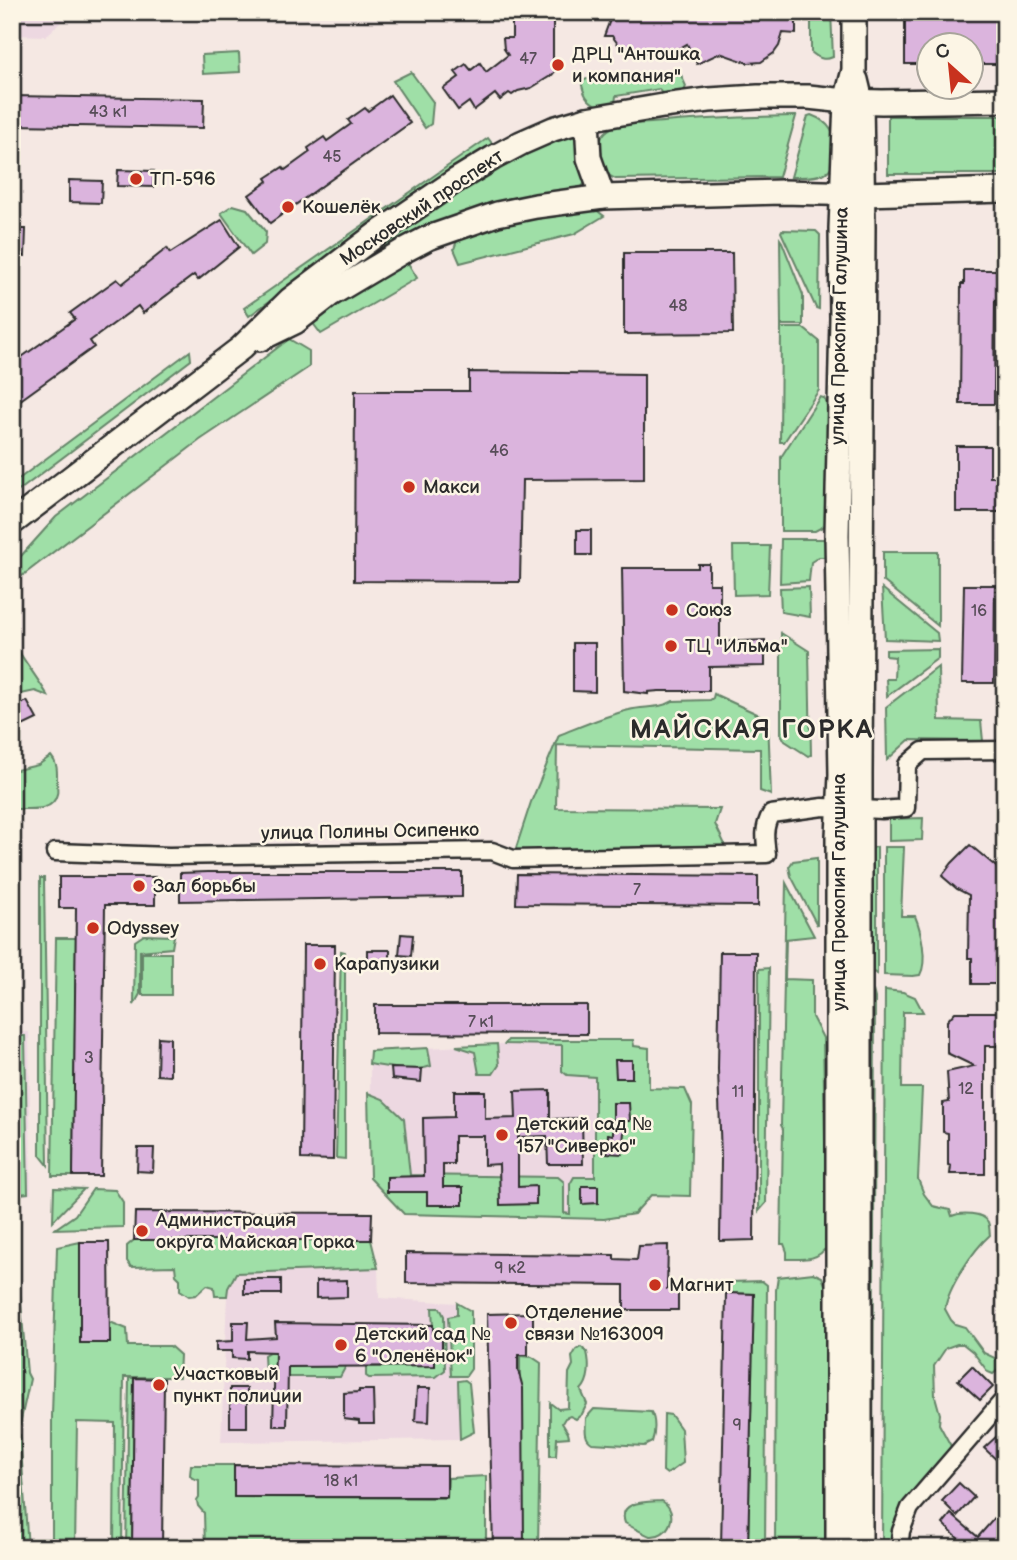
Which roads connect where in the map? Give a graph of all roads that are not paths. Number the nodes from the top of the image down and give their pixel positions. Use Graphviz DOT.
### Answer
graph roads {
  1 [pos="854,12"];
  2 [pos="1005,100"];
  3 [pos="854,101"];
  4 [pos="587,119"];
  5 [pos="1005,190"];
  6 [pos="853,193"];
  7 [pos="603,197"];
  8 [pos="241,348"];
  9 [pos="12,523"];
  10 [pos="1005,750"];
  11 [pos="850,809"];
  12 [pos="55,852"];
  13 [pos="1005,1398"];
  14 [pos="838,1548"];
  15 [pos="860,1548"];
  16 [pos="899,1548"];
  1 -- 3 [label="main road, улица Прокопия Галушина"];
  2 -- 3 [label="main road, Московский проспект"];
  3 -- 4 [label="main road, Московский проспект"];
  3 -- 6 [label="main road, улица Прокопия Галушина"];
  4 -- 7 [label="main road"];
  4 -- 8 [label="main road, Московский проспект"];
  5 -- 6 [label="main road, Московский проспект"];
  6 -- 7 [label="main road, Московский проспект"];
  6 -- 11 [label="main road, улица Прокопия Галушина"];
  7 -- 8 [label="main road, Московский проспект"];
  8 -- 9 [label="main road, Московский проспект"];
  10 -- 11 [label="street"];
  11 -- 12 [label="street, улица Полины Осипенко"];
  11 -- 14 [label="main road, улица Прокопия Галушина"];
  11 -- 15 [label="main road, улица Прокопия Галушина"];
  13 -- 16 [label="street"];
}
